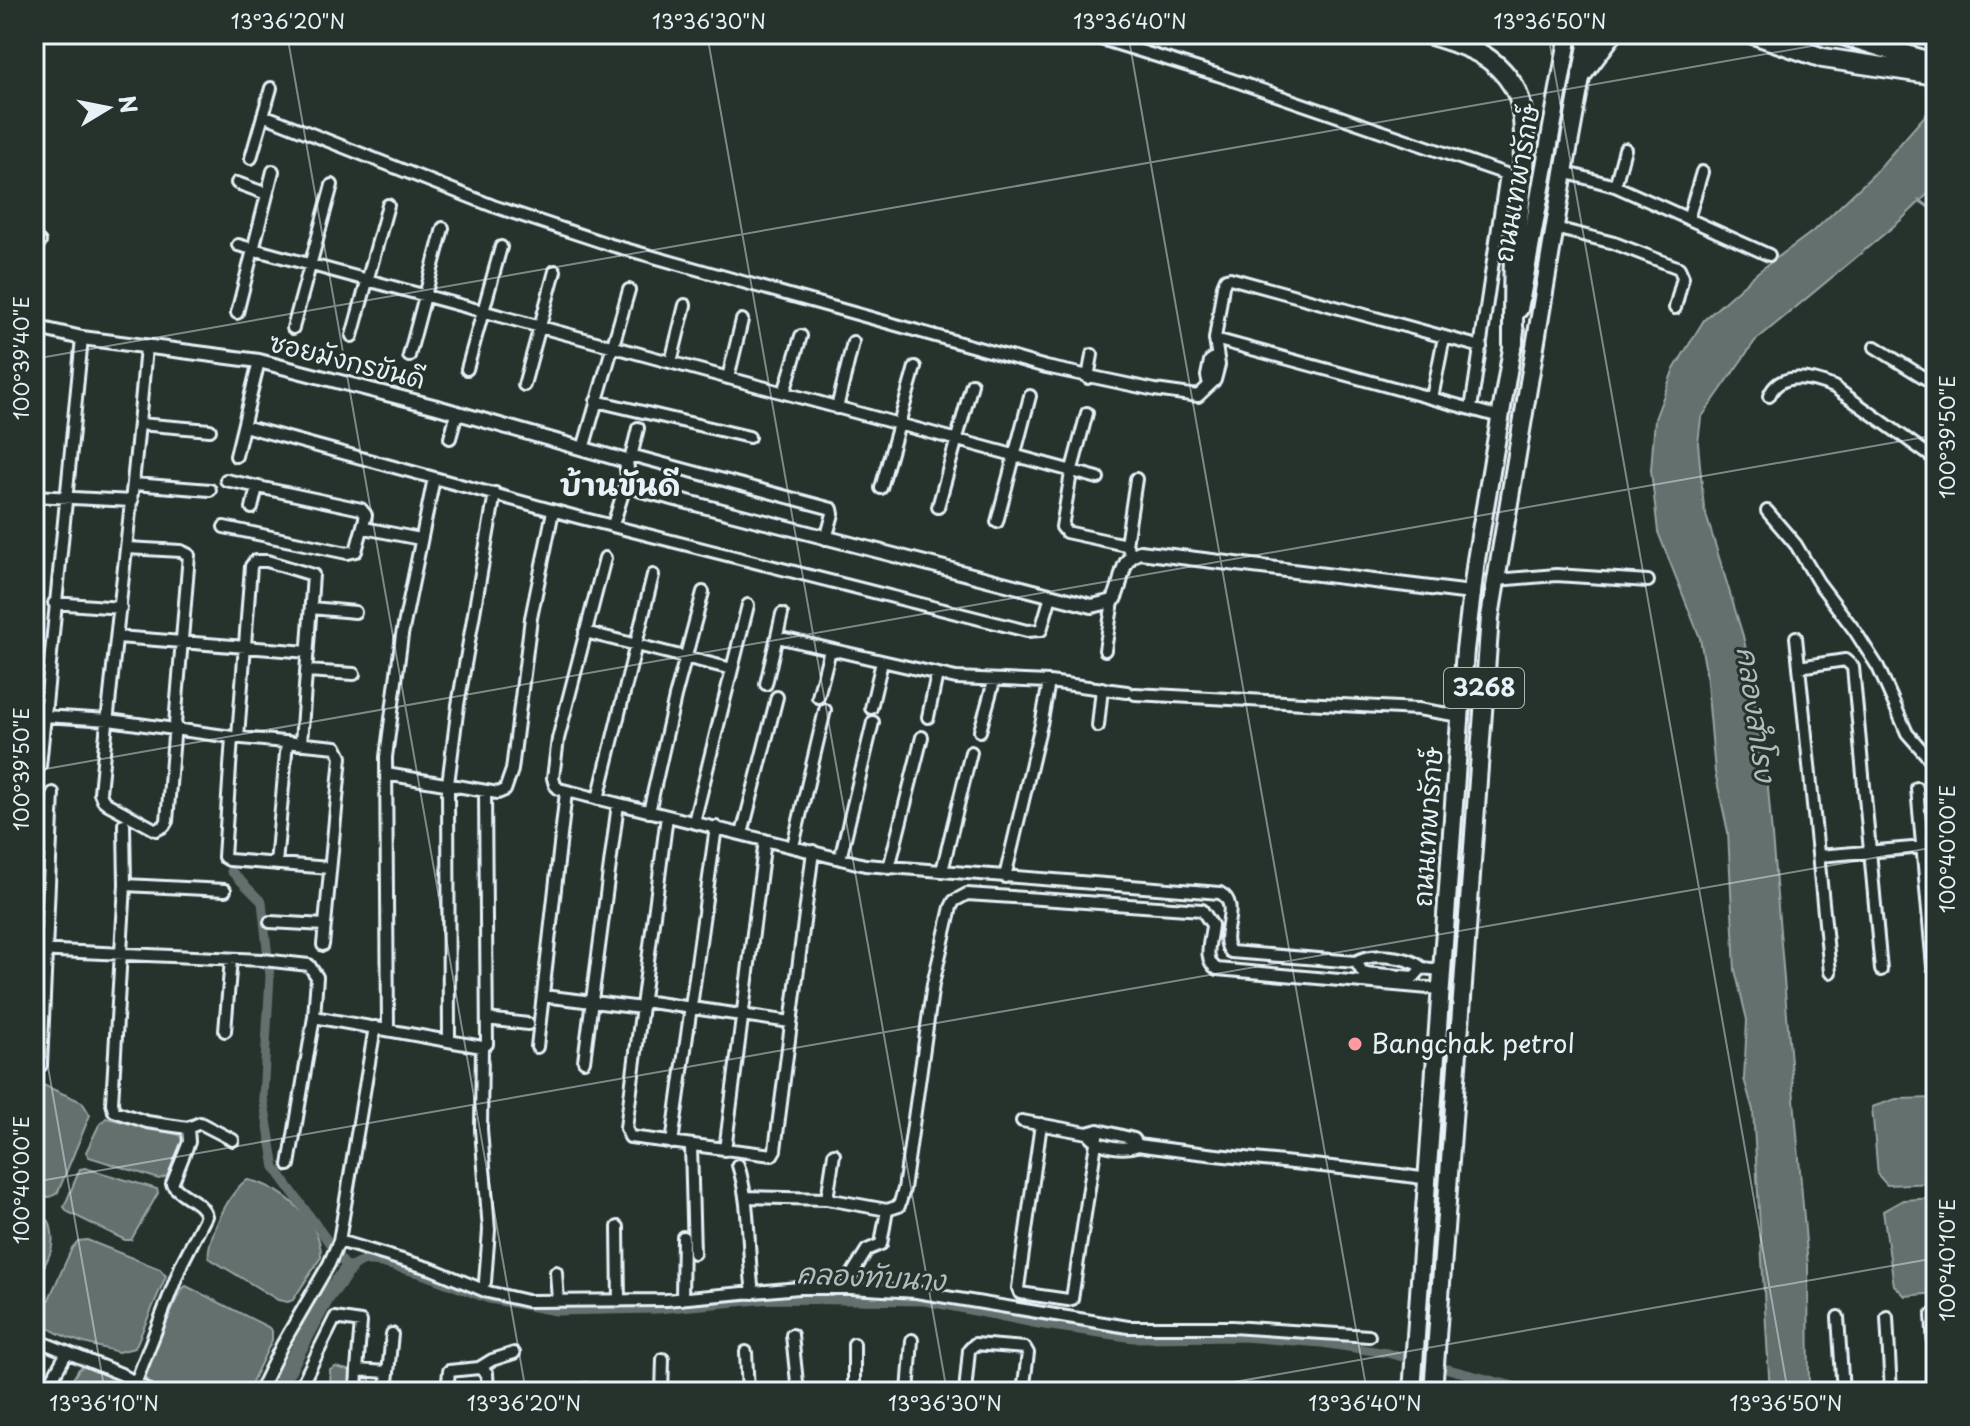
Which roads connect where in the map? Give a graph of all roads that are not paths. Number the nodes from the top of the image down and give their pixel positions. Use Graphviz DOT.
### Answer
graph roads {
  1 [pos="1085,34"];
  2 [pos="1428,34"];
  3 [pos="1569,34"];
  4 [pos="1589,34"];
  5 [pos="1612,34"];
  6 [pos="1753,34"];
  7 [pos="1840,34"];
  8 [pos="1926,34"];
  9 [pos="1936,38"];
  10 [pos="1936,64"];
  11 [pos="1582,74"];
  12 [pos="1936,75"];
  13 [pos="271,88"];
  14 [pos="263,115"];
  15 [pos="1625,149"];
  16 [pos="251,158"];
  17 [pos="273,171"];
  18 [pos="1564,172"];
  19 [pos="1702,172"];
  20 [pos="237,183"];
  21 [pos="332,185"];
  22 [pos="1615,186"];
  23 [pos="267,194"];
  24 [pos="388,205"];
  25 [pos="1688,219"];
  26 [pos="443,228"];
  27 [pos="1555,228"];
  28 [pos="238,245"];
  29 [pos="501,247"];
  30 [pos="252,249"];
  31 [pos="1769,255"];
  32 [pos="309,266"];
  33 [pos="555,271"];
  34 [pos="368,281"];
  35 [pos="629,290"];
  36 [pos="425,296"];
  37 [pos="685,305"];
  38 [pos="1675,308"];
  39 [pos="482,312"];
  40 [pos="237,313"];
  41 [pos="742,320"];
  42 [pos="34,327"];
  43 [pos="539,327"];
  44 [pos="293,328"];
  45 [pos="352,336"];
  46 [pos="801,336"];
  47 [pos="1444,337"];
  48 [pos="82,338"];
  49 [pos="1215,339"];
  50 [pos="853,342"];
  51 [pos="1513,344"];
  52 [pos="146,346"];
  53 [pos="611,346"];
  54 [pos="1481,347"];
  55 [pos="1875,347"];
  56 [pos="1092,355"];
  57 [pos="409,356"];
  58 [pos="259,361"];
  59 [pos="671,362"];
  60 [pos="915,367"];
  61 [pos="467,369"];
  62 [pos="728,378"];
  63 [pos="1088,378"];
  64 [pos="972,384"];
  65 [pos="524,385"];
  66 [pos="1936,385"];
  67 [pos="784,393"];
  68 [pos="1030,396"];
  69 [pos="1769,396"];
  70 [pos="1432,398"];
  71 [pos="596,401"];
  72 [pos="837,408"];
  73 [pos="1471,409"];
  74 [pos="457,413"];
  75 [pos="1087,413"];
  76 [pos="1500,417"];
  77 [pos="139,424"];
  78 [pos="899,425"];
  79 [pos="244,426"];
  80 [pos="638,428"];
  81 [pos="210,430"];
  82 [pos="749,437"];
  83 [pos="450,438"];
  84 [pos="956,440"];
  85 [pos="583,449"];
  86 [pos="236,456"];
  87 [pos="1013,456"];
  88 [pos="628,459"];
  89 [pos="1936,460"];
  90 [pos="1071,473"];
  91 [pos="434,478"];
  92 [pos="1098,478"];
  93 [pos="1136,479"];
  94 [pos="226,480"];
  95 [pos="627,480"];
  96 [pos="134,484"];
  97 [pos="257,487"];
  98 [pos="881,488"];
  99 [pos="210,490"];
  100 [pos="495,493"];
  101 [pos="34,496"];
  102 [pos="67,499"];
  103 [pos="132,501"];
  104 [pos="938,507"];
  105 [pos="252,508"];
  106 [pos="553,511"];
  107 [pos="1767,511"];
  108 [pos="997,522"];
  109 [pos="613,525"];
  110 [pos="224,527"];
  111 [pos="364,528"];
  112 [pos="266,536"];
  113 [pos="420,539"];
  114 [pos="826,539"];
  115 [pos="127,548"];
  116 [pos="1129,550"];
  117 [pos="261,553"];
  118 [pos="605,558"];
  119 [pos="653,575"];
  120 [pos="1496,580"];
  121 [pos="1648,581"];
  122 [pos="703,592"];
  123 [pos="1471,593"];
  124 [pos="1051,596"];
  125 [pos="1113,601"];
  126 [pos="54,603"];
  127 [pos="748,605"];
  128 [pos="121,608"];
  129 [pos="311,608"];
  130 [pos="355,612"];
  131 [pos="782,614"];
  132 [pos="585,632"];
  133 [pos="118,637"];
  134 [pos="777,637"];
  135 [pos="1796,637"];
  136 [pos="182,644"];
  137 [pos="636,645"];
  138 [pos="244,648"];
  139 [pos="830,650"];
  140 [pos="1105,650"];
  141 [pos="308,652"];
  142 [pos="686,657"];
  143 [pos="882,662"];
  144 [pos="1799,667"];
  145 [pos="732,669"];
  146 [pos="307,671"];
  147 [pos="354,674"];
  148 [pos="937,674"];
  149 [pos="994,681"];
  150 [pos="1049,682"];
  151 [pos="766,684"];
  152 [pos="1102,688"];
  153 [pos="777,697"];
  154 [pos="818,697"];
  155 [pos="871,708"];
  156 [pos="825,710"];
  157 [pos="44,716"];
  158 [pos="1460,716"];
  159 [pos="928,717"];
  160 [pos="109,720"];
  161 [pos="873,722"];
  162 [pos="1098,726"];
  163 [pos="173,730"];
  164 [pos="980,731"];
  165 [pos="235,737"];
  166 [pos="922,737"];
  167 [pos="287,742"];
  168 [pos="301,743"];
  169 [pos="971,752"];
  170 [pos="1936,766"];
  171 [pos="34,770"];
  172 [pos="386,774"];
  173 [pos="448,784"];
  174 [pos="1917,788"];
  175 [pos="485,791"];
  176 [pos="566,792"];
  177 [pos="53,793"];
  178 [pos="598,799"];
  179 [pos="618,804"];
  180 [pos="649,812"];
  181 [pos="667,816"];
  182 [pos="694,822"];
  183 [pos="124,824"];
  184 [pos="716,827"];
  185 [pos="742,834"];
  186 [pos="765,840"];
  187 [pos="793,846"];
  188 [pos="1923,846"];
  189 [pos="1936,846"];
  190 [pos="1870,850"];
  191 [pos="813,851"];
  192 [pos="1819,856"];
  193 [pos="840,859"];
  194 [pos="276,864"];
  195 [pos="330,868"];
  196 [pos="889,868"];
  197 [pos="942,871"];
  198 [pos="1005,877"];
  199 [pos="125,885"];
  200 [pos="225,890"];
  201 [pos="270,922"];
  202 [pos="325,925"];
  203 [pos="323,945"];
  204 [pos="39,950"];
  205 [pos="120,955"];
  206 [pos="231,959"];
  207 [pos="1356,962"];
  208 [pos="1933,967"];
  209 [pos="1422,968"];
  210 [pos="1441,970"];
  211 [pos="1881,970"];
  212 [pos="1830,972"];
  213 [pos="1440,989"];
  214 [pos="543,996"];
  215 [pos="591,1004"];
  216 [pos="642,1005"];
  217 [pos="691,1009"];
  218 [pos="742,1015"];
  219 [pos="314,1017"];
  220 [pos="487,1019"];
  221 [pos="791,1022"];
  222 [pos="528,1024"];
  223 [pos="375,1027"];
  224 [pos="388,1029"];
  225 [pos="225,1031"];
  226 [pos="449,1040"];
  227 [pos="482,1047"];
  228 [pos="537,1047"];
  229 [pos="584,1061"];
  230 [pos="41,1065"];
  231 [pos="1022,1121"];
  232 [pos="1041,1124"];
  233 [pos="188,1128"];
  234 [pos="1093,1131"];
  235 [pos="233,1140"];
  236 [pos="1095,1142"];
  237 [pos="672,1143"];
  238 [pos="1138,1145"];
  239 [pos="691,1146"];
  240 [pos="725,1150"];
  241 [pos="834,1154"];
  242 [pos="289,1165"];
  243 [pos="738,1165"];
  244 [pos="1428,1179"];
  245 [pos="747,1197"];
  246 [pos="827,1199"];
  247 [pos="887,1210"];
  248 [pos="618,1227"];
  249 [pos="683,1237"];
  250 [pos="339,1241"];
  251 [pos="694,1253"];
  252 [pos="556,1272"];
  253 [pos="852,1274"];
  254 [pos="485,1282"];
  255 [pos="753,1293"];
  256 [pos="682,1299"];
  257 [pos="558,1301"];
  258 [pos="619,1301"];
  259 [pos="1932,1315"];
  260 [pos="1838,1317"];
  261 [pos="1887,1317"];
  262 [pos="392,1334"];
  263 [pos="792,1335"];
  264 [pos="1369,1336"];
  265 [pos="34,1339"];
  266 [pos="912,1340"];
  267 [pos="854,1344"];
  268 [pos="746,1352"];
  269 [pos="514,1353"];
  270 [pos="66,1354"];
  271 [pos="663,1359"];
  272 [pos="479,1368"];
  273 [pos="357,1370"];
  274 [pos="387,1372"];
  275 [pos="1936,1377"];
  276 [pos="1413,1386"];
  277 [pos="133,1388"];
  278 [pos="1433,1388"];
  279 [pos="45,1392"];
  280 [pos="151,1392"];
  281 [pos="259,1392"];
  282 [pos="298,1392"];
  283 [pos="356,1392"];
  284 [pos="386,1392"];
  285 [pos="447,1392"];
  286 [pos="488,1392"];
  287 [pos="662,1392"];
  288 [pos="748,1392"];
  289 [pos="798,1392"];
  290 [pos="854,1392"];
  291 [pos="908,1392"];
  292 [pos="965,1392"];
  293 [pos="1023,1392"];
  294 [pos="1843,1392"];
  295 [pos="1891,1392"];
  1 -- 54 [label="street"];
  2 -- 51 [label="highway"];
  3 -- 51 [label="main road, ถนนเทพารักษ์ / 3268"];
  4 -- 11 [label="main road, ถนนเทพารักษ์ / 3268"];
  5 -- 11 [label="highway"];
  6 -- 12 [label="highway"];
  7 -- 10 [label="highway"];
  8 -- 9 [label="highway"];
  11 -- 18 [label="main road, ถนนเทพารักษ์ / 3268"];
  13 -- 14 [label="street"];
  14 -- 16 [label="street"];
  14 -- 63 [label="street"];
  15 -- 22 [label="street"];
  17 -- 23 [label="street"];
  18 -- 22 [label="street"];
  18 -- 27 [label="main road, ถนนเทพารักษ์ / 3268"];
  19 -- 25 [label="street"];
  20 -- 23 [label="street"];
  21 -- 32 [label="street"];
  22 -- 25 [label="street"];
  23 -- 30 [label="street"];
  24 -- 34 [label="street"];
  25 -- 31 [label="street"];
  26 -- 36 [label="street"];
  27 -- 38 [label="street"];
  27 -- 120 [label="main road, ถนนเทพารักษ์ / 3268"];
  28 -- 30 [label="street"];
  29 -- 39 [label="street"];
  30 -- 32 [label="street"];
  30 -- 40 [label="street"];
  32 -- 34 [label="street"];
  32 -- 44 [label="street"];
  33 -- 43 [label="street"];
  34 -- 36 [label="street"];
  34 -- 45 [label="street"];
  35 -- 53 [label="street"];
  36 -- 39 [label="street"];
  36 -- 57 [label="street"];
  37 -- 59 [label="street"];
  39 -- 43 [label="street"];
  39 -- 61 [label="street"];
  41 -- 62 [label="street"];
  42 -- 48 [label="street, ซอยมังกรขันดี"];
  43 -- 53 [label="street"];
  43 -- 65 [label="street"];
  46 -- 67 [label="street"];
  47 -- 49 [label="street"];
  47 -- 54 [label="street"];
  47 -- 70 [label="street"];
  48 -- 52 [label="street, ซอยมังกรขันดี"];
  48 -- 102 [label="street"];
  49 -- 63 [label="street"];
  49 -- 70 [label="street"];
  50 -- 72 [label="street"];
  51 -- 76 [label="main road, ถนนเทพารักษ์ / 3268"];
  52 -- 58 [label="street, ซอยมังกรขันดี"];
  52 -- 77 [label="street"];
  53 -- 59 [label="street"];
  53 -- 71 [label="street"];
  54 -- 73 [label="street"];
  55 -- 66 [label="street"];
  56 -- 63 [label="street"];
  58 -- 74 [label="street, ซอยมังกรขันดี"];
  58 -- 79 [label="street"];
  59 -- 62 [label="street"];
  60 -- 78 [label="street"];
  62 -- 67 [label="street"];
  64 -- 84 [label="street"];
  67 -- 72 [label="street"];
  68 -- 87 [label="street"];
  69 -- 89 [label="street"];
  70 -- 73 [label="street"];
  71 -- 82 [label="street"];
  71 -- 85 [label="street"];
  72 -- 78 [label="street"];
  73 -- 76 [label="street"];
  74 -- 83 [label="street"];
  74 -- 85 [label="street, ซอยมังกรขันดี"];
  75 -- 90 [label="street"];
  76 -- 123 [label="main road, ถนนเทพารักษ์ / 3268"];
  77 -- 81 [label="street"];
  77 -- 96 [label="street"];
  78 -- 84 [label="street"];
  78 -- 98 [label="street"];
  79 -- 86 [label="street"];
  79 -- 91 [label="street"];
  80 -- 88 [label="street"];
  84 -- 87 [label="street"];
  84 -- 104 [label="street"];
  85 -- 88 [label="street, ซอยมังกรขันดี"];
  87 -- 90 [label="street"];
  87 -- 108 [label="street"];
  88 -- 95 [label="street"];
  88 -- 114 [label="street"];
  90 -- 92 [label="street"];
  90 -- 116 [label="street"];
  91 -- 100 [label="street"];
  91 -- 113 [label="street"];
  93 -- 116 [label="street"];
  94 -- 97 [label="street"];
  95 -- 109 [label="street"];
  95 -- 114 [label="street"];
  96 -- 99 [label="street"];
  96 -- 103 [label="street"];
  97 -- 105 [label="street"];
  97 -- 111 [label="street"];
  100 -- 106 [label="street"];
  100 -- 173 [label="street"];
  101 -- 102 [label="street"];
  102 -- 103 [label="street"];
  102 -- 126 [label="street"];
  103 -- 115 [label="street"];
  106 -- 109 [label="street"];
  106 -- 175 [label="street"];
  107 -- 170 [label="street"];
  109 -- 124 [label="street"];
  110 -- 112 [label="street"];
  111 -- 112 [label="street"];
  111 -- 113 [label="street"];
  112 -- 117 [label="street"];
  113 -- 172 [label="street"];
  114 -- 124 [label="street"];
  115 -- 128 [label="street"];
  115 -- 136 [label="street"];
  116 -- 123 [label="street"];
  116 -- 125 [label="street"];
  118 -- 132 [label="street"];
  119 -- 137 [label="street"];
  120 -- 121 [label="street"];
  120 -- 278 [label="main road, ถนนเทพารักษ์ / 3268"];
  122 -- 142 [label="street"];
  123 -- 158 [label="main road, ถนนเทพารักษ์ / 3268"];
  124 -- 125 [label="street"];
  125 -- 140 [label="street"];
  126 -- 128 [label="street"];
  126 -- 157 [label="street"];
  127 -- 145 [label="street"];
  128 -- 133 [label="street"];
  129 -- 130 [label="street"];
  129 -- 138 [label="street"];
  129 -- 141 [label="street"];
  131 -- 134 [label="street"];
  132 -- 137 [label="street"];
  132 -- 176 [label="street"];
  133 -- 136 [label="street"];
  133 -- 160 [label="street"];
  134 -- 139 [label="street"];
  134 -- 151 [label="street"];
  135 -- 144 [label="street"];
  136 -- 138 [label="street"];
  136 -- 163 [label="street"];
  137 -- 142 [label="street"];
  137 -- 178 [label="street"];
  138 -- 141 [label="street"];
  138 -- 165 [label="street"];
  139 -- 143 [label="street"];
  139 -- 154 [label="street"];
  141 -- 146 [label="street"];
  142 -- 145 [label="street"];
  142 -- 180 [label="street"];
  143 -- 148 [label="street"];
  143 -- 155 [label="street"];
  144 -- 190 [label="street"];
  144 -- 192 [label="street"];
  145 -- 182 [label="street"];
  146 -- 147 [label="street"];
  146 -- 168 [label="street"];
  148 -- 149 [label="street"];
  148 -- 159 [label="street"];
  149 -- 150 [label="street"];
  149 -- 164 [label="street"];
  150 -- 152 [label="street"];
  150 -- 198 [label="street"];
  152 -- 158 [label="street"];
  152 -- 162 [label="street"];
  153 -- 185 [label="street"];
  156 -- 187 [label="street"];
  157 -- 160 [label="street"];
  157 -- 171 [label="street"];
  158 -- 210 [label="main road, ถนนเทพารักษ์ / 3268"];
  160 -- 163 [label="street"];
  160 -- 163 [label="street"];
  161 -- 193 [label="street"];
  163 -- 165 [label="street"];
  165 -- 167 [label="street"];
  165 -- 194 [label="street"];
  166 -- 196 [label="street"];
  167 -- 168 [label="street"];
  167 -- 194 [label="street"];
  168 -- 195 [label="street"];
  169 -- 197 [label="street"];
  172 -- 173 [label="street"];
  172 -- 224 [label="street"];
  173 -- 175 [label="street"];
  173 -- 226 [label="street"];
  174 -- 188 [label="street"];
  175 -- 220 [label="street"];
  176 -- 178 [label="street"];
  176 -- 214 [label="street"];
  177 -- 204 [label="street"];
  178 -- 179 [label="street"];
  179 -- 180 [label="street"];
  179 -- 215 [label="street"];
  180 -- 181 [label="street"];
  181 -- 182 [label="street"];
  181 -- 216 [label="street"];
  182 -- 184 [label="street"];
  183 -- 199 [label="street"];
  184 -- 185 [label="street"];
  184 -- 217 [label="street"];
  185 -- 186 [label="street"];
  186 -- 187 [label="street"];
  186 -- 218 [label="street"];
  187 -- 191 [label="street"];
  188 -- 189 [label="street"];
  188 -- 190 [label="street"];
  188 -- 208 [label="street"];
  190 -- 192 [label="street"];
  190 -- 211 [label="street"];
  191 -- 193 [label="street"];
  191 -- 221 [label="street"];
  192 -- 212 [label="street"];
  193 -- 196 [label="street"];
  194 -- 195 [label="street"];
  195 -- 202 [label="street"];
  196 -- 197 [label="street"];
  197 -- 198 [label="street"];
  198 -- 207 [label="street"];
  199 -- 200 [label="street"];
  199 -- 205 [label="street"];
  201 -- 202 [label="street"];
  202 -- 203 [label="street"];
  204 -- 205 [label="street"];
  204 -- 230 [label="street"];
  205 -- 206 [label="street"];
  205 -- 233 [label="street"];
  206 -- 219 [label="street"];
  206 -- 225 [label="street"];
  207 -- 209 [label="street"];
  207 -- 209 [label="street"];
  209 -- 210 [label="street"];
  210 -- 213 [label="main road, ถนนเทพารักษ์ / 3268"];
  213 -- 244 [label="main road, ถนนเทพารักษ์ / 3268"];
  213 -- 247 [label="street"];
  214 -- 215 [label="street"];
  214 -- 228 [label="street"];
  215 -- 216 [label="street"];
  215 -- 229 [label="street"];
  216 -- 217 [label="street"];
  216 -- 237 [label="street"];
  217 -- 218 [label="street"];
  217 -- 237 [label="street"];
  218 -- 221 [label="street"];
  218 -- 240 [label="street"];
  219 -- 223 [label="street"];
  219 -- 242 [label="street"];
  220 -- 222 [label="street"];
  220 -- 227 [label="street"];
  221 -- 240 [label="street"];
  223 -- 224 [label="street"];
  223 -- 250 [label="street"];
  224 -- 226 [label="street"];
  226 -- 227 [label="street"];
  227 -- 254 [label="street"];
  231 -- 232 [label="street"];
  232 -- 234 [label="street"];
  232 -- 236 [label="street"];
  233 -- 235 [label="street"];
  233 -- 277 [label="street"];
  234 -- 236 [label="street"];
  234 -- 238 [label="street"];
  236 -- 238 [label="street"];
  237 -- 239 [label="street"];
  238 -- 244 [label="street"];
  239 -- 240 [label="street"];
  239 -- 251 [label="street"];
  241 -- 246 [label="street"];
  243 -- 245 [label="street"];
  244 -- 276 [label="main road, ถนนเทพารักษ์ / 3268"];
  245 -- 246 [label="street"];
  245 -- 255 [label="street"];
  246 -- 247 [label="street"];
  247 -- 253 [label="street"];
  248 -- 258 [label="street"];
  249 -- 256 [label="street"];
  250 -- 257 [label="street"];
  250 -- 281 [label="street"];
  252 -- 257 [label="street"];
  255 -- 256 [label="street"];
  255 -- 264 [label="street"];
  256 -- 258 [label="street"];
  257 -- 258 [label="street"];
  259 -- 275 [label="street"];
  260 -- 294 [label="street"];
  261 -- 295 [label="street"];
  262 -- 274 [label="street"];
  263 -- 289 [label="street"];
  265 -- 270 [label="street"];
  266 -- 291 [label="street"];
  267 -- 290 [label="street"];
  268 -- 288 [label="street"];
  269 -- 272 [label="street"];
  270 -- 277 [label="street"];
  270 -- 279 [label="street"];
  271 -- 287 [label="street"];
  272 -- 285 [label="street"];
  272 -- 286 [label="street"];
  273 -- 274 [label="street"];
  273 -- 282 [label="street"];
  273 -- 283 [label="street"];
  274 -- 284 [label="street"];
  277 -- 280 [label="street"];
  292 -- 293 [label="street"];
}
